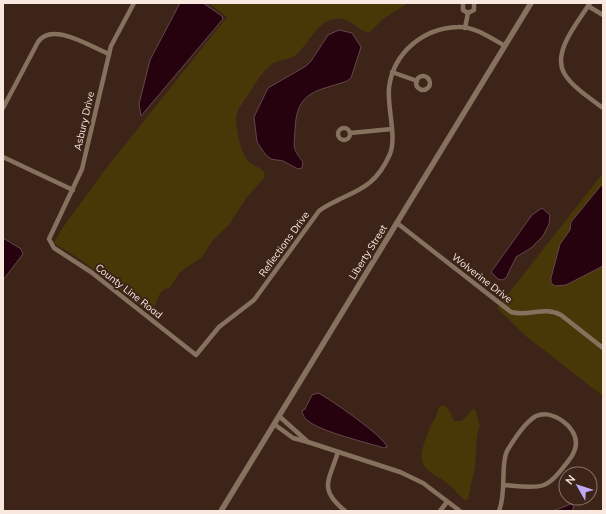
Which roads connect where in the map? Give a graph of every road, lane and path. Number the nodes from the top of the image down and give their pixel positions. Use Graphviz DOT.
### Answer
graph roads {
  1 [pos="134,3"];
  2 [pos="463,3"];
  3 [pos="474,3"];
  4 [pos="531,3"];
  5 [pos="589,4"];
  6 [pos="468,13"];
  7 [pos="603,14"];
  8 [pos="465,28"];
  9 [pos="505,46"];
  10 [pos="109,54"];
  11 [pos="392,72"];
  12 [pos="417,81"];
  13 [pos="3,108"];
  14 [pos="603,108"];
  15 [pos="392,129"];
  16 [pos="350,133"];
  17 [pos="3,157"];
  18 [pos="73,190"];
  19 [pos="397,223"];
  20 [pos="50,243"];
  21 [pos="603,348"];
  22 [pos="196,355"];
  23 [pos="279,416"];
  24 [pos="274,424"];
  25 [pos="308,442"];
  26 [pos="338,452"];
  27 [pos="505,485"];
  28 [pos="448,502"];
  29 [pos="221,511"];
  30 [pos="346,511"];
  31 [pos="440,511"];
  32 [pos="460,511"];
  33 [pos="499,511"];
  1 -- 10 [label="street, Asbury Drive"];
  2 -- 6 [label="street"];
  3 -- 6 [label="street"];
  4 -- 9 [label="street, Liberty Street"];
  5 -- 7 [label="street"];
  5 -- 14 [label="street"];
  6 -- 8 [label="street"];
  8 -- 9 [label="street, Reflections Drive"];
  8 -- 11 [label="street, Reflections Drive"];
  9 -- 19 [label="street, Liberty Street"];
  10 -- 13 [label="street"];
  10 -- 18 [label="street, Asbury Drive"];
  11 -- 12 [label="street"];
  11 -- 15 [label="street, Reflections Drive"];
  15 -- 16 [label="street"];
  15 -- 22 [label="street, Reflections Drive"];
  17 -- 18 [label="street"];
  18 -- 20 [label="street, Asbury Drive"];
  19 -- 21 [label="street, Wolverine Drive"];
  19 -- 23 [label="street, Liberty Street"];
  20 -- 22 [label="street, County Line Road"];
  23 -- 24 [label="street, Liberty Street"];
  23 -- 25 [label="street"];
  24 -- 25 [label="street"];
  24 -- 29 [label="street, Liberty Street"];
  25 -- 26 [label="street"];
  26 -- 28 [label="street"];
  26 -- 30 [label="street"];
  27 -- 27 [label="street"];
  27 -- 33 [label="street"];
  28 -- 31 [label="street"];
  28 -- 32 [label="street"];
}
